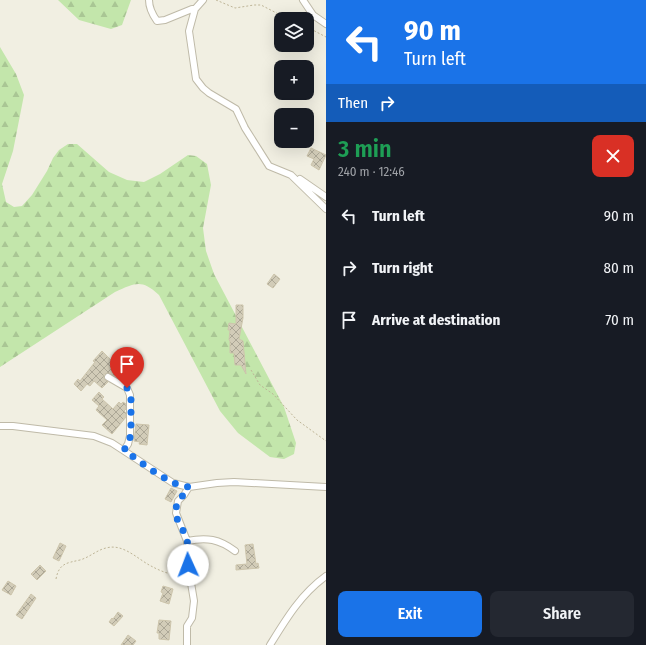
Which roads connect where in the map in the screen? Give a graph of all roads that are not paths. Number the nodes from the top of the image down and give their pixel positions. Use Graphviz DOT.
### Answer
graph roads {
  1 [pos="149,0"];
  2 [pos="203,0"];
  3 [pos="303,0"];
  4 [pos="195,10"];
  5 [pos="326,24"];
  6 [pos="294,178"];
  7 [pos="326,197"];
  8 [pos="326,208"];
  9 [pos="108,377"];
  10 [pos="0,426"];
  11 [pos="124,450"];
  12 [pos="189,487"];
  13 [pos="326,487"];
  14 [pos="187,541"];
  15 [pos="235,551"];
  16 [pos="326,576"];
  17 [pos="187,645"];
  18 [pos="270,645"];
  1 -- 4 [label="street"];
  2 -- 4 [label="street"];
  3 -- 5 [label="street"];
  4 -- 6 [label="street"];
  6 -- 7 [label="street"];
  6 -- 8 [label="street"];
  9 -- 11 [label="street"];
  10 -- 11 [label="street"];
  11 -- 12 [label="street"];
  12 -- 13 [label="street"];
  12 -- 14 [label="street"];
  14 -- 15 [label="street"];
  14 -- 17 [label="street"];
  16 -- 18 [label="street"];
}
